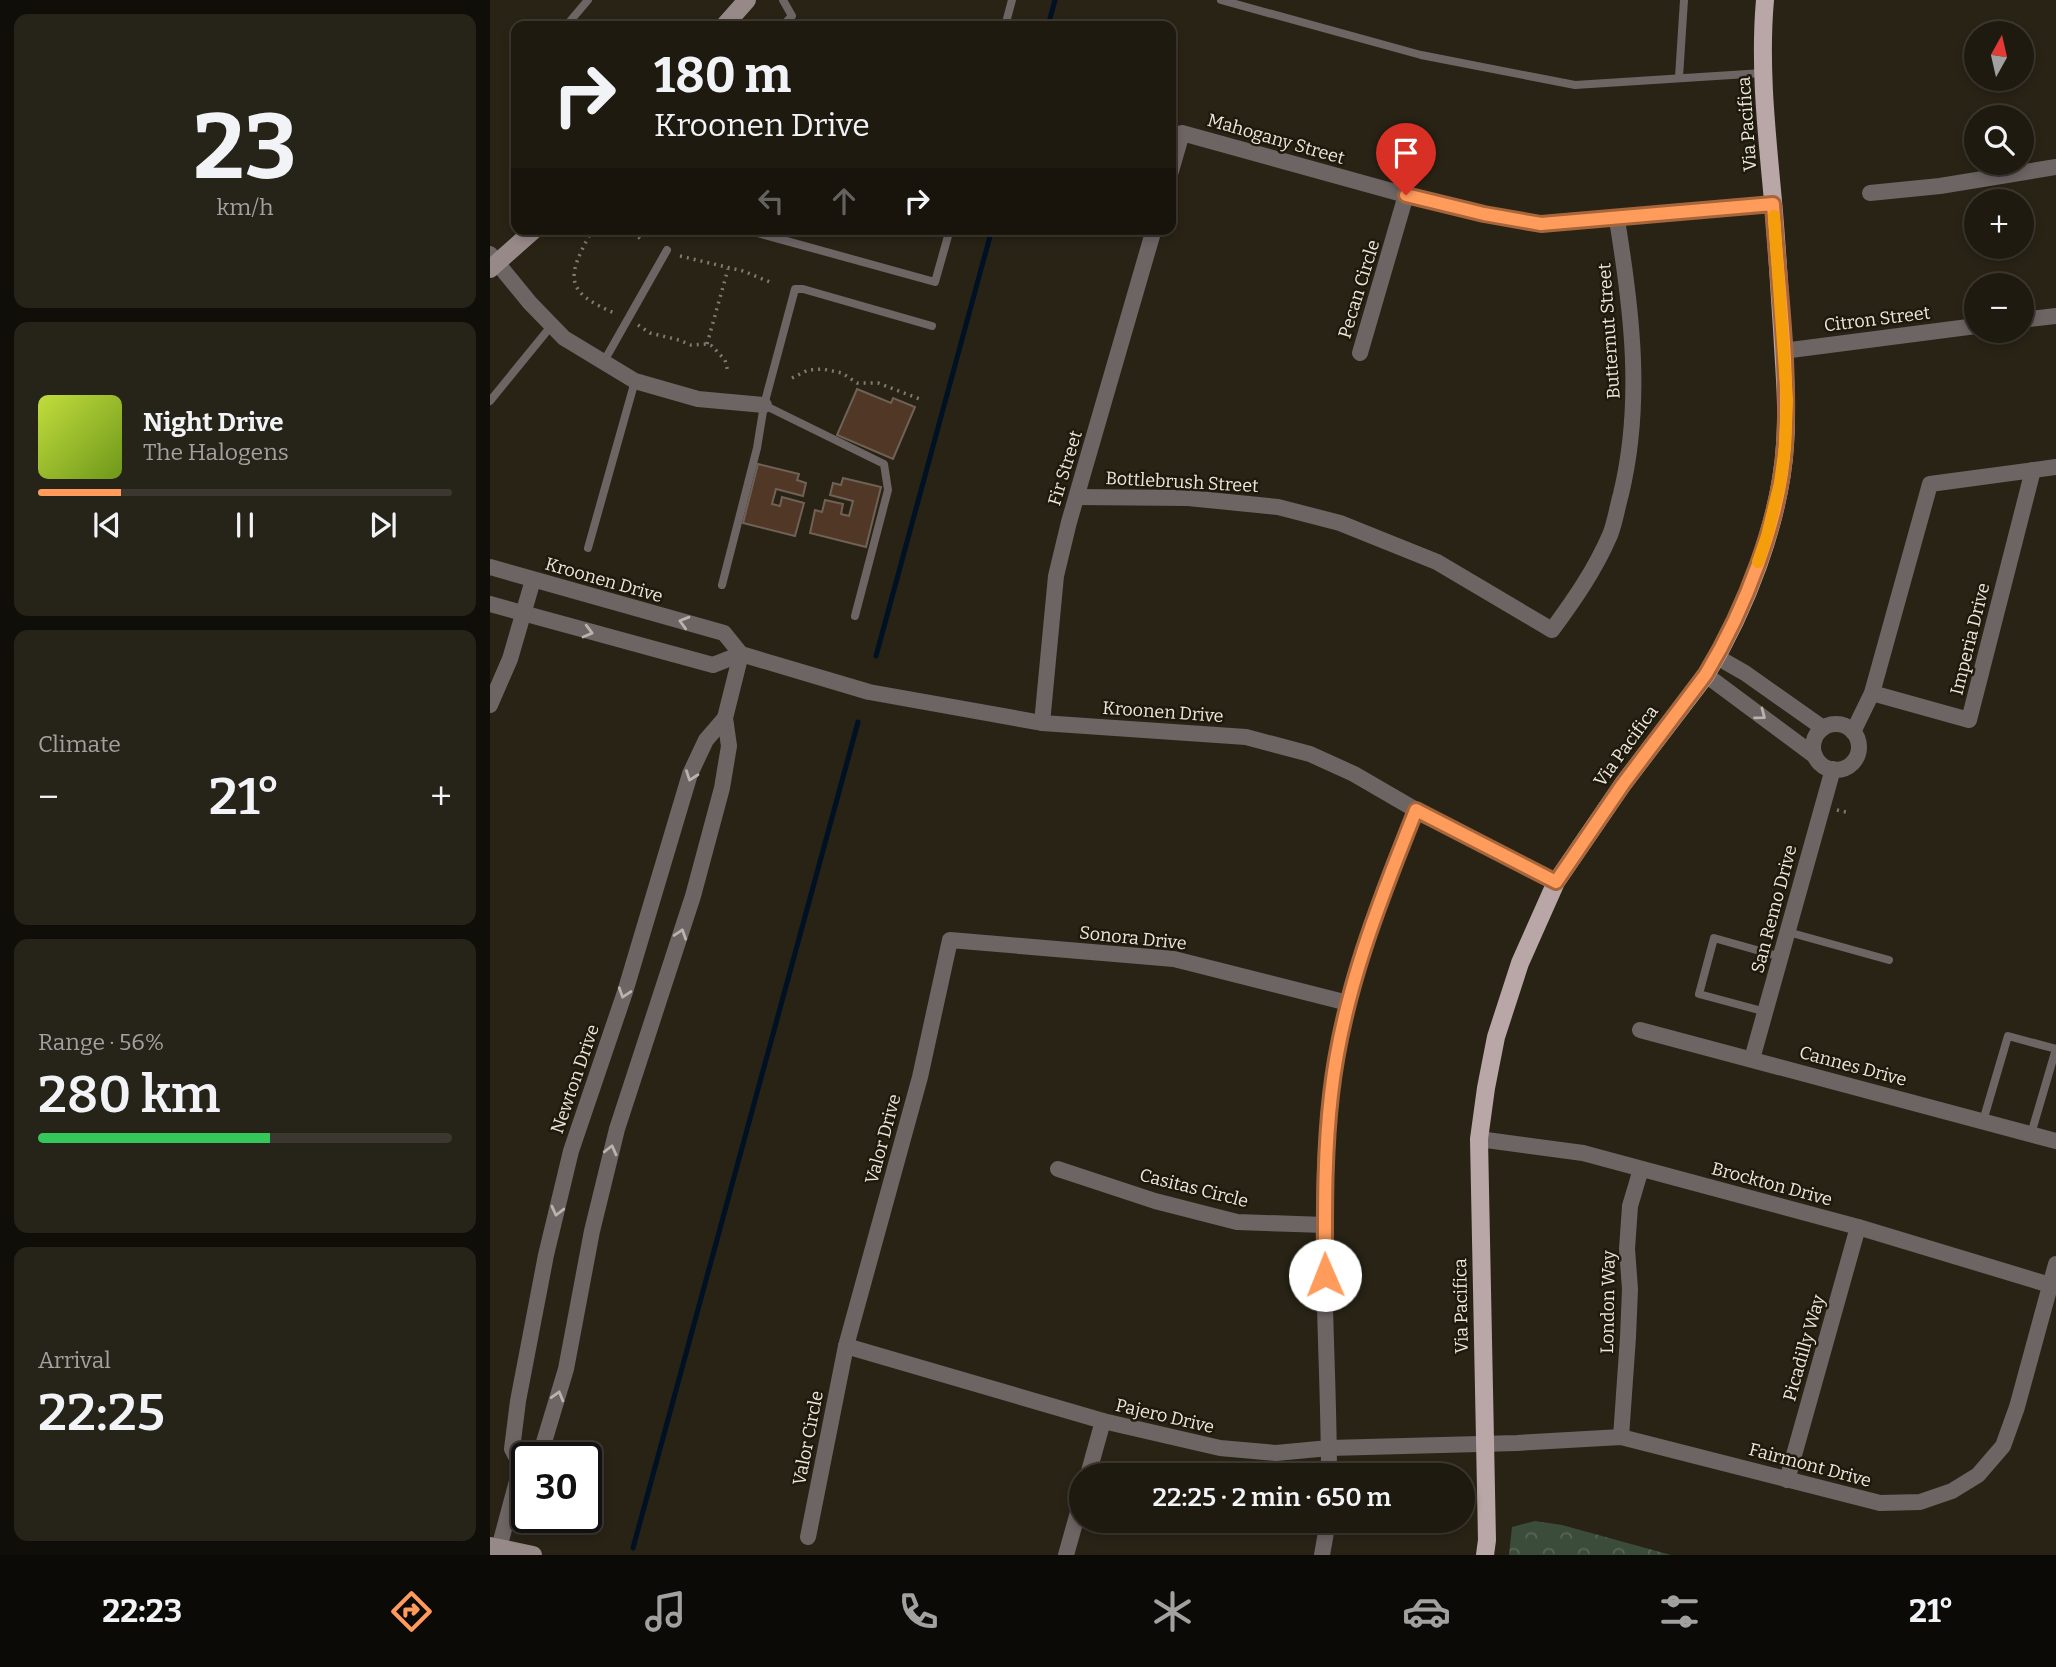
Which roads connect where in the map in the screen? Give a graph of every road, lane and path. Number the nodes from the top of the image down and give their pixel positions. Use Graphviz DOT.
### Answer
graph roads {
  1 [pos="588,0"];
  2 [pos="747,0"];
  3 [pos="783,0"];
  4 [pos="1012,0"];
  5 [pos="1221,0"];
  6 [pos="1684,0"];
  7 [pos="1765,0"];
  8 [pos="570,21"];
  9 [pos="728,21"];
  10 [pos="787,21"];
  11 [pos="1006,21"];
  12 [pos="1764,73"];
  13 [pos="1678,77"];
  14 [pos="1176,154"];
  15 [pos="2056,167"];
  16 [pos="1870,193"];
  17 [pos="1406,195"];
  18 [pos="1773,204"];
  19 [pos="1617,219"];
  20 [pos="528,235"];
  21 [pos="589,235"];
  22 [pos="635,235"];
  23 [pos="765,235"];
  24 [pos="948,235"];
  25 [pos="1152,235"];
  26 [pos="641,239"];
  27 [pos="667,250"];
  28 [pos="680,257"];
  29 [pos="492,262"];
  30 [pos="727,269"];
  31 [pos="770,282"];
  32 [pos="618,315"];
  33 [pos="2056,316"];
  34 [pos="2034,319"];
  35 [pos="638,325"];
  36 [pos="552,326"];
  37 [pos="932,326"];
  38 [pos="1964,328"];
  39 [pos="707,344"];
  40 [pos="1783,351"];
  41 [pos="1360,353"];
  42 [pos="603,363"];
  43 [pos="728,372"];
  44 [pos="792,378"];
  45 [pos="635,381"];
  46 [pos="922,400"];
  47 [pos="490,401"];
  48 [pos="764,405"];
  49 [pos="2056,467"];
  50 [pos="2033,470"];
  51 [pos="1077,497"];
  52 [pos="588,548"];
  53 [pos="490,567"];
  54 [pos="533,580"];
  55 [pos="722,585"];
  56 [pos="490,604"];
  57 [pos="522,614"];
  58 [pos="855,616"];
  59 [pos="1552,630"];
  60 [pos="741,654"];
  61 [pos="1717,657"];
  62 [pos="1706,674"];
  63 [pos="1872,693"];
  64 [pos="490,705"];
  65 [pos="725,718"];
  66 [pos="1042,723"];
  67 [pos="1823,728"];
  68 [pos="1853,732"];
  69 [pos="1815,756"];
  70 [pos="1833,769"];
  71 [pos="1416,810"];
  72 [pos="1556,882"];
  73 [pos="1788,932"];
  74 [pos="950,940"];
  75 [pos="1781,957"];
  76 [pos="1889,960"];
  77 [pos="1348,1003"];
  78 [pos="1766,1012"];
  79 [pos="1640,1030"];
  80 [pos="2056,1049"];
  81 [pos="1752,1059"];
  82 [pos="1983,1121"];
  83 [pos="2031,1134"];
  84 [pos="1479,1139"];
  85 [pos="2056,1141"];
  86 [pos="1058,1169"];
  87 [pos="1641,1169"];
  88 [pos="1325,1225"];
  89 [pos="1858,1227"];
  90 [pos="2056,1264"];
  91 [pos="2050,1285"];
  92 [pos="846,1346"];
  93 [pos="1103,1421"];
  94 [pos="1621,1437"];
  95 [pos="513,1442"];
  96 [pos="544,1442"];
  97 [pos="1486,1444"];
  98 [pos="1329,1448"];
  99 [pos="1091,1463"];
  100 [pos="1329,1463"];
  101 [pos="1787,1480"];
  102 [pos="511,1503"];
  103 [pos="1072,1533"];
  104 [pos="1326,1533"];
  105 [pos="808,1537"];
  106 [pos="494,1547"];
  107 [pos="533,1555"];
  108 [pos="1066,1555"];
  109 [pos="1322,1555"];
  110 [pos="1485,1555"];
  1 -- 8 [label="lane"];
  2 -- 9 [label="street"];
  3 -- 10 [label="lane"];
  4 -- 11 [label="lane"];
  5 -- 13 [label="lane"];
  6 -- 13 [label="lane"];
  7 -- 12 [label="main road, Via Pacifica"];
  12 -- 13 [label="lane"];
  12 -- 18 [label="main road, Via Pacifica"];
  14 -- 17 [label="street, Mahogany Street"];
  15 -- 16 [label="street"];
  17 -- 19 [label="street, Mahogany Street"];
  17 -- 41 [label="street, Pecan Circle"];
  18 -- 19 [label="street, Mahogany Street"];
  18 -- 40 [label="main road, Via Pacifica"];
  19 -- 59 [label="street, Butternut Street"];
  20 -- 29 [label="street"];
  21 -- 32 [label="path"];
  22 -- 26 [label="path"];
  23 -- 24 [label="lane"];
  25 -- 51 [label="street, Fir Street"];
  27 -- 42 [label="lane"];
  28 -- 30 [label="path"];
  29 -- 36 [label="street"];
  30 -- 31 [label="path"];
  30 -- 39 [label="path"];
  33 -- 34 [label="street"];
  35 -- 39 [label="path"];
  36 -- 42 [label="street"];
  36 -- 47 [label="lane"];
  37 -- 48 [label="lane"];
  38 -- 40 [label="street, Citron Street"];
  39 -- 43 [label="path"];
  40 -- 61 [label="main road, Via Pacifica"];
  42 -- 45 [label="street"];
  44 -- 46 [label="path"];
  45 -- 48 [label="street"];
  45 -- 52 [label="lane"];
  48 -- 55 [label="lane"];
  48 -- 58 [label="lane"];
  49 -- 50 [label="street"];
  50 -- 63 [label="street"];
  50 -- 63 [label="street, Imperia Drive"];
  51 -- 59 [label="street, Bottlebrush Street"];
  51 -- 66 [label="street, Fir Street"];
  53 -- 54 [label="street, Kroonen Drive"];
  54 -- 57 [label="street"];
  60 -- 54 [label="street, Kroonen Drive, one-way"];
  56 -- 57 [label="street"];
  57 -- 60 [label="street, one-way"];
  57 -- 64 [label="street"];
  60 -- 65 [label="street, Newton Drive"];
  60 -- 66 [label="street, Kroonen Drive"];
  61 -- 62 [label="main road, Via Pacifica"];
  61 -- 67 [label="street"];
  62 -- 69 [label="street, one-way"];
  62 -- 72 [label="main road, Via Pacifica"];
  63 -- 68 [label="street"];
  65 -- 95 [label="street, Newton Drive, one-way"];
  96 -- 65 [label="street, Newton Drive, one-way"];
  66 -- 71 [label="street, Kroonen Drive"];
  67 -- 68 [label="street"];
  67 -- 69 [label="street"];
  68 -- 70 [label="street"];
  69 -- 70 [label="street"];
  70 -- 73 [label="street, San Remo Drive"];
  71 -- 72 [label="street, Kroonen Drive"];
  71 -- 77 [label="street"];
  72 -- 84 [label="main road, Via Pacifica"];
  73 -- 75 [label="street, San Remo Drive"];
  73 -- 76 [label="lane"];
  74 -- 77 [label="street, Sonora Drive"];
  74 -- 92 [label="street, Valor Drive"];
  75 -- 78 [label="street, San Remo Drive"];
  75 -- 78 [label="lane"];
  77 -- 88 [label="street"];
  78 -- 81 [label="street, San Remo Drive"];
  79 -- 81 [label="street, Cannes Drive"];
  80 -- 82 [label="lane"];
  80 -- 83 [label="lane"];
  81 -- 82 [label="street, Cannes Drive"];
  82 -- 83 [label="street, Cannes Drive"];
  83 -- 85 [label="street, Cannes Drive"];
  84 -- 87 [label="street, Brockton Drive"];
  84 -- 97 [label="main road, Via Pacifica"];
  86 -- 88 [label="street, Casitas Circle"];
  87 -- 89 [label="street, Brockton Drive"];
  87 -- 94 [label="street, London Way"];
  88 -- 98 [label="street"];
  89 -- 91 [label="street, Brockton Drive"];
  89 -- 101 [label="street, Picadilly Way"];
  90 -- 91 [label="street, Fairmont Drive"];
  91 -- 101 [label="street, Fairmont Drive"];
  92 -- 93 [label="street, Pajero Drive"];
  92 -- 105 [label="street, Valor Circle"];
  93 -- 98 [label="street, Pajero Drive"];
  93 -- 99 [label="street"];
  94 -- 97 [label="street, Fairmont Drive"];
  94 -- 101 [label="street, Fairmont Drive"];
  97 -- 98 [label="street, Pajero Drive"];
  97 -- 110 [label="main road, Via Pacifica"];
  98 -- 100 [label="street"];
  102 -- 106 [label="street, Newton Drive"];
  103 -- 108 [label="street"];
  104 -- 109 [label="street"];
  106 -- 107 [label="street"];
}
